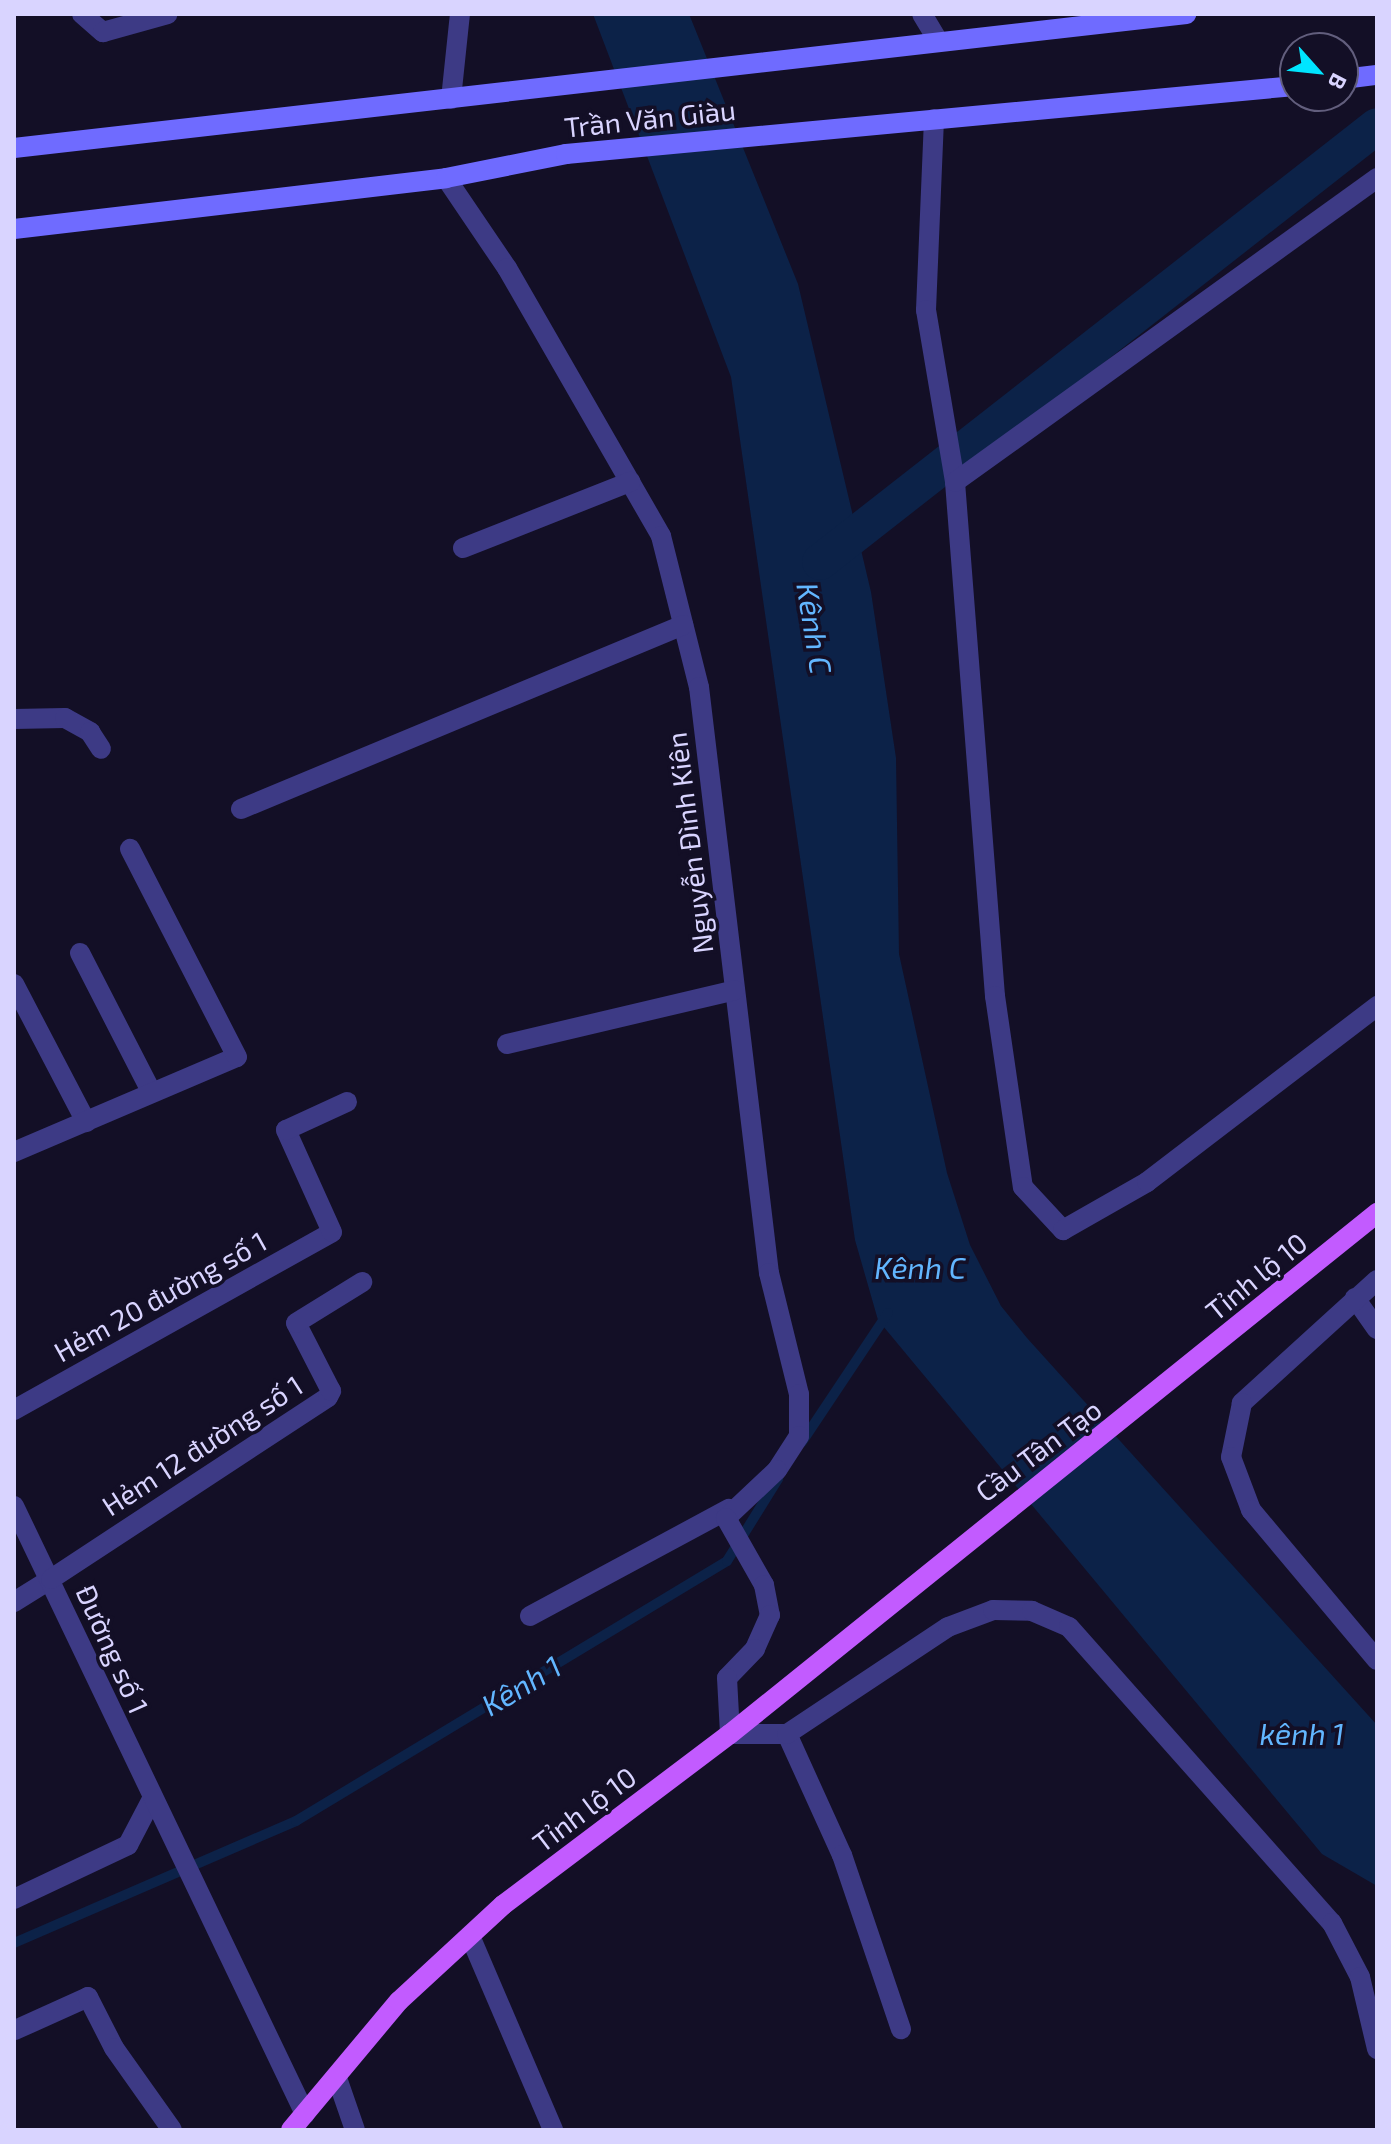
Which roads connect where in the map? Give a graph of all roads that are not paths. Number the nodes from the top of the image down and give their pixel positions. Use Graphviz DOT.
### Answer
graph roads {
  1 [pos="82,14"];
  2 [pos="168,14"];
  3 [pos="460,14"];
  4 [pos="922,14"];
  5 [pos="1186,14"];
  6 [pos="937,39"];
  7 [pos="1279,87"];
  8 [pos="451,99"];
  9 [pos="934,119"];
  10 [pos="14,148"];
  11 [pos="446,178"];
  12 [pos="1377,178"];
  13 [pos="14,229"];
  14 [pos="953,473"];
  15 [pos="630,482"];
  16 [pos="463,548"];
  17 [pos="683,625"];
  18 [pos="14,719"];
  19 [pos="101,749"];
  20 [pos="241,809"];
  21 [pos="130,849"];
  22 [pos="80,953"];
  23 [pos="14,984"];
  24 [pos="735,990"];
  25 [pos="1375,1011"];
  26 [pos="507,1044"];
  27 [pos="152,1093"];
  28 [pos="347,1102"];
  29 [pos="86,1122"];
  30 [pos="14,1152"];
  31 [pos="1377,1213"];
  32 [pos="1377,1280"];
  33 [pos="362,1282"];
  34 [pos="1355,1298"];
  35 [pos="1377,1329"];
  36 [pos="1171,1382"];
  37 [pos="14,1410"];
  38 [pos="14,1506"];
  39 [pos="729,1509"];
  40 [pos="937,1561"];
  41 [pos="51,1579"];
  42 [pos="14,1602"];
  43 [pos="530,1616"];
  44 [pos="1377,1660"];
  45 [pos="730,1734"];
  46 [pos="787,1734"];
  47 [pos="154,1809"];
  48 [pos="14,1899"];
  49 [pos="470,1936"];
  50 [pos="901,2029"];
  51 [pos="15,2030"];
  52 [pos="1377,2049"];
  53 [pos="337,2078"];
  54 [pos="305,2114"];
  55 [pos="172,2130"];
  56 [pos="291,2130"];
  57 [pos="355,2130"];
  58 [pos="553,2130"];
  1 -- 2 [label="street"];
  3 -- 8 [label="street"];
  4 -- 6 [label="street"];
  5 -- 6 [label="main road, Trần Văn Giàu"];
  6 -- 8 [label="main road, Trần Văn Giàu"];
  7 -- 9 [label="main road, Trần Văn Giàu"];
  8 -- 10 [label="main road, Trần Văn Giàu"];
  9 -- 11 [label="main road, Trần Văn Giàu"];
  9 -- 14 [label="street"];
  11 -- 13 [label="main road, Trần Văn Giàu"];
  11 -- 15 [label="street, Nguyễn Đình Kiên"];
  12 -- 14 [label="street"];
  14 -- 25 [label="street"];
  15 -- 16 [label="street"];
  15 -- 17 [label="street, Nguyễn Đình Kiên"];
  17 -- 20 [label="street"];
  17 -- 24 [label="street, Nguyễn Đình Kiên"];
  18 -- 19 [label="street"];
  21 -- 27 [label="street"];
  22 -- 27 [label="street"];
  23 -- 29 [label="street"];
  24 -- 26 [label="street"];
  24 -- 39 [label="street, Nguyễn Đình Kiên"];
  27 -- 29 [label="street"];
  28 -- 37 [label="street, Hẻm 20 đường số 1"];
  29 -- 30 [label="street"];
  31 -- 36 [label="main road, Tỉnh lộ 10"];
  32 -- 34 [label="street"];
  33 -- 41 [label="street, Hẻm 12 đường số 1"];
  34 -- 35 [label="street"];
  34 -- 44 [label="street"];
  36 -- 40 [label="main road, Cầu Tân Tạo"];
  38 -- 41 [label="street, Đường số 1"];
  39 -- 43 [label="street, Nguyễn Đình Kiên"];
  39 -- 45 [label="street"];
  40 -- 45 [label="main road, Tỉnh lộ 10"];
  41 -- 42 [label="street"];
  41 -- 47 [label="street, Đường số 1"];
  45 -- 46 [label="street"];
  45 -- 49 [label="main road, Tỉnh lộ 10"];
  46 -- 50 [label="street"];
  46 -- 52 [label="street"];
  47 -- 48 [label="street"];
  47 -- 54 [label="street, Đường số 1"];
  49 -- 53 [label="main road, Tỉnh lộ 10"];
  49 -- 58 [label="street"];
  51 -- 55 [label="street"];
  53 -- 54 [label="main road, Tỉnh lộ 10"];
  53 -- 57 [label="street"];
  54 -- 56 [label="main road, Tỉnh lộ 10"];
}
